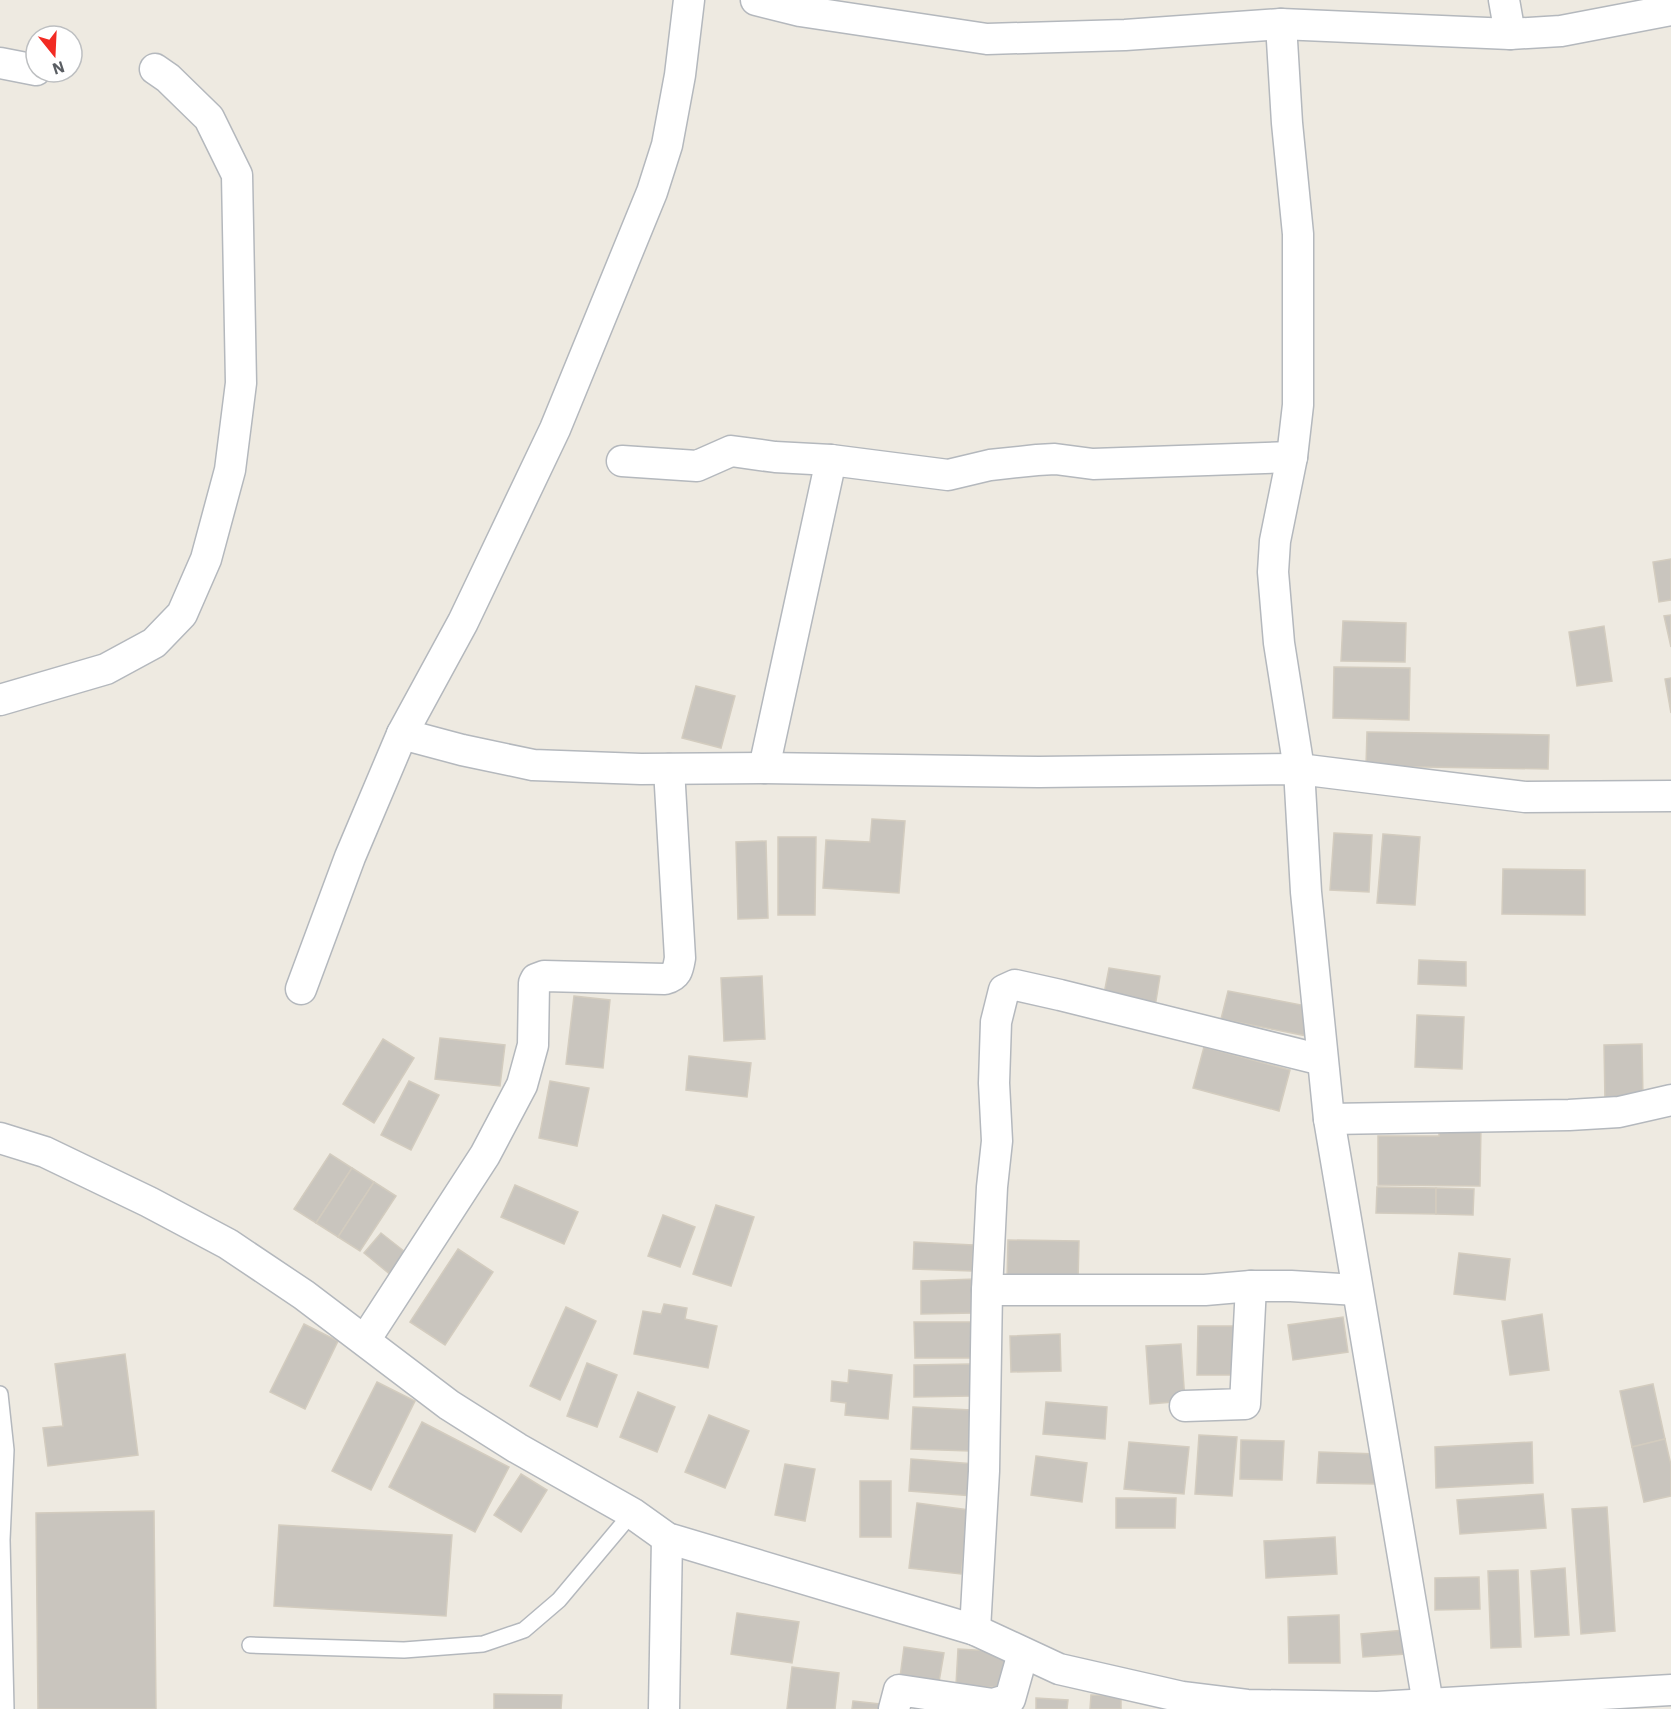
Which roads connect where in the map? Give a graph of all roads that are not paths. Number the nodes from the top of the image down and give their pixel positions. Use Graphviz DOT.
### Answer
graph roads {
  1 [pos="689,0"];
  2 [pos="756,0"];
  3 [pos="1504,0"];
  4 [pos="1671,10"];
  5 [pos="1281,24"];
  6 [pos="1510,34"];
  7 [pos="0,63"];
  8 [pos="24,68"];
  9 [pos="155,69"];
  10 [pos="1292,457"];
  11 [pos="831,460"];
  12 [pos="622,461"];
  13 [pos="0,700"];
  14 [pos="402,734"];
  15 [pos="764,768"];
  16 [pos="669,769"];
  17 [pos="1299,769"];
  18 [pos="1671,796"];
  19 [pos="301,989"];
  20 [pos="1322,1060"];
  21 [pos="1671,1100"];
  22 [pos="1329,1119"];
  23 [pos="0,1138"];
  24 [pos="1251,1286"];
  25 [pos="987,1290"];
  26 [pos="1357,1290"];
  27 [pos="364,1340"];
  28 [pos="0,1394"];
  29 [pos="1185,1406"];
  30 [pos="632,1513"];
  31 [pos="667,1538"];
  32 [pos="975,1630"];
  33 [pos="250,1645"];
  34 [pos="1023,1653"];
  35 [pos="1671,1690"];
  36 [pos="1428,1704"];
  37 [pos="1513,1705"];
  38 [pos="1348,1708"];
  39 [pos="6,1709"];
  40 [pos="664,1709"];
  41 [pos="894,1709"];
  1 -- 14 [label="street"];
  2 -- 5 [label="street"];
  3 -- 6 [label="street"];
  4 -- 6 [label="street"];
  5 -- 6 [label="street"];
  5 -- 10 [label="street"];
  7 -- 8 [label="street"];
  9 -- 13 [label="street"];
  10 -- 11 [label="street"];
  10 -- 17 [label="street"];
  11 -- 12 [label="street"];
  11 -- 15 [label="street"];
  14 -- 16 [label="street"];
  14 -- 19 [label="street"];
  15 -- 16 [label="street"];
  15 -- 17 [label="street"];
  16 -- 27 [label="street"];
  17 -- 18 [label="street"];
  17 -- 20 [label="street"];
  20 -- 22 [label="street"];
  20 -- 25 [label="street"];
  21 -- 22 [label="street"];
  22 -- 26 [label="street"];
  23 -- 27 [label="street"];
  24 -- 25 [label="street"];
  24 -- 26 [label="street"];
  24 -- 29 [label="street"];
  25 -- 32 [label="street"];
  26 -- 36 [label="street"];
  27 -- 30 [label="street"];
  28 -- 39 [label="lane"];
  30 -- 31 [label="street"];
  30 -- 33 [label="lane"];
  31 -- 32 [label="street"];
  31 -- 40 [label="street"];
  32 -- 34 [label="street"];
  34 -- 38 [label="street"];
  34 -- 41 [label="street"];
  35 -- 37 [label="street"];
  36 -- 37 [label="street"];
  36 -- 38 [label="street"];
}
